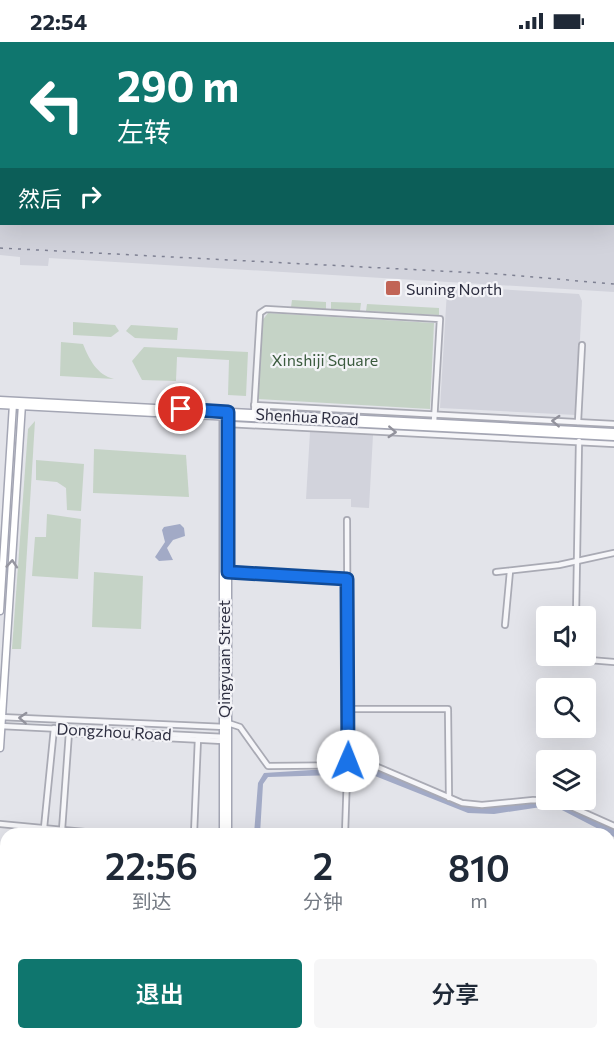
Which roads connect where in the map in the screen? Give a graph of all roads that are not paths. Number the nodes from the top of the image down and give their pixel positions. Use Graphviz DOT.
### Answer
graph roads {
  1 [pos="582,345"];
  2 [pos="0,400"];
  3 [pos="14,403"];
  4 [pos="22,404"];
  5 [pos="0,405"];
  6 [pos="254,405"];
  7 [pos="254,413"];
  8 [pos="226,416"];
  9 [pos="434,419"];
  10 [pos="578,422"];
  11 [pos="614,424"];
  12 [pos="614,432"];
  13 [pos="614,437"];
  14 [pos="580,438"];
  15 [pos="614,444"];
  16 [pos="346,520"];
  17 [pos="614,553"];
  18 [pos="578,561"];
  19 [pos="510,571"];
  20 [pos="228,572"];
  21 [pos="496,572"];
  22 [pos="347,579"];
  23 [pos="576,606"];
  24 [pos="0,611"];
  25 [pos="505,625"];
  26 [pos="596,661"];
  27 [pos="614,662"];
  28 [pos="349,709"];
  29 [pos="1,717"];
  30 [pos="1,726"];
  31 [pos="226,726"];
  32 [pos="54,728"];
  33 [pos="69,731"];
  34 [pos="198,738"];
  35 [pos="225,738"];
  36 [pos="0,748"];
  37 [pos="449,798"];
  38 [pos="0,824"];
  39 [pos="614,826"];
  40 [pos="44,828"];
  41 [pos="62,828"];
  42 [pos="194,828"];
  43 [pos="223,828"];
  44 [pos="228,828"];
  45 [pos="345,828"];
  1 -- 10 [label="street"];
  2 -- 3 [label="main road, Shenhua Road"];
  3 -- 4 [label="main road, Shenhua Road"];
  3 -- 5 [label="main road, Shenhua Road"];
  3 -- 24 [label="main road"];
  4 -- 8 [label="main road, Shenhua Road"];
  29 -- 4 [label="main road, one-way"];
  6 -- 7 [label="street"];
  6 -- 9 [label="street"];
  6 -- 9 [label="street"];
  7 -- 8 [label="main road, Shenhua Road"];
  7 -- 9 [label="main road, Shenhua Road"];
  8 -- 14 [label="main road, Shenhua Road, one-way"];
  8 -- 20 [label="main road, Qingyuan Street"];
  8 -- 31 [label="main road, Qingyuan Street"];
  10 -- 9 [label="street, one-way"];
  9 -- 12 [label="main road, Shenhua Road"];
  10 -- 11 [label="street"];
  13 -- 14 [label="main road, Shenhua Road"];
  14 -- 15 [label="street"];
  14 -- 18 [label="street"];
  16 -- 22 [label="street"];
  17 -- 18 [label="street"];
  18 -- 19 [label="street"];
  18 -- 23 [label="street"];
  19 -- 21 [label="street"];
  19 -- 25 [label="street"];
  20 -- 22 [label="street"];
  20 -- 31 [label="main road, Qingyuan Street"];
  22 -- 28 [label="street"];
  26 -- 27 [label="street"];
  28 -- 37 [label="street"];
  28 -- 45 [label="street, bridge"];
  29 -- 30 [label="main road"];
  31 -- 29 [label="street, Dongzhou Road, one-way"];
  30 -- 32 [label="street, Dongzhou Road"];
  30 -- 36 [label="main road"];
  31 -- 35 [label="main road, Qingyuan Street"];
  31 -- 37 [label="street"];
  32 -- 33 [label="street, Dongzhou Road"];
  32 -- 40 [label="street"];
  33 -- 34 [label="street, Dongzhou Road"];
  33 -- 41 [label="street"];
  34 -- 35 [label="street, Dongzhou Road"];
  34 -- 42 [label="street"];
  35 -- 43 [label="main road, Qingyuan Street"];
  35 -- 44 [label="main road, Qingyuan Street"];
  37 -- 39 [label="street"];
  38 -- 40 [label="street"];
}
